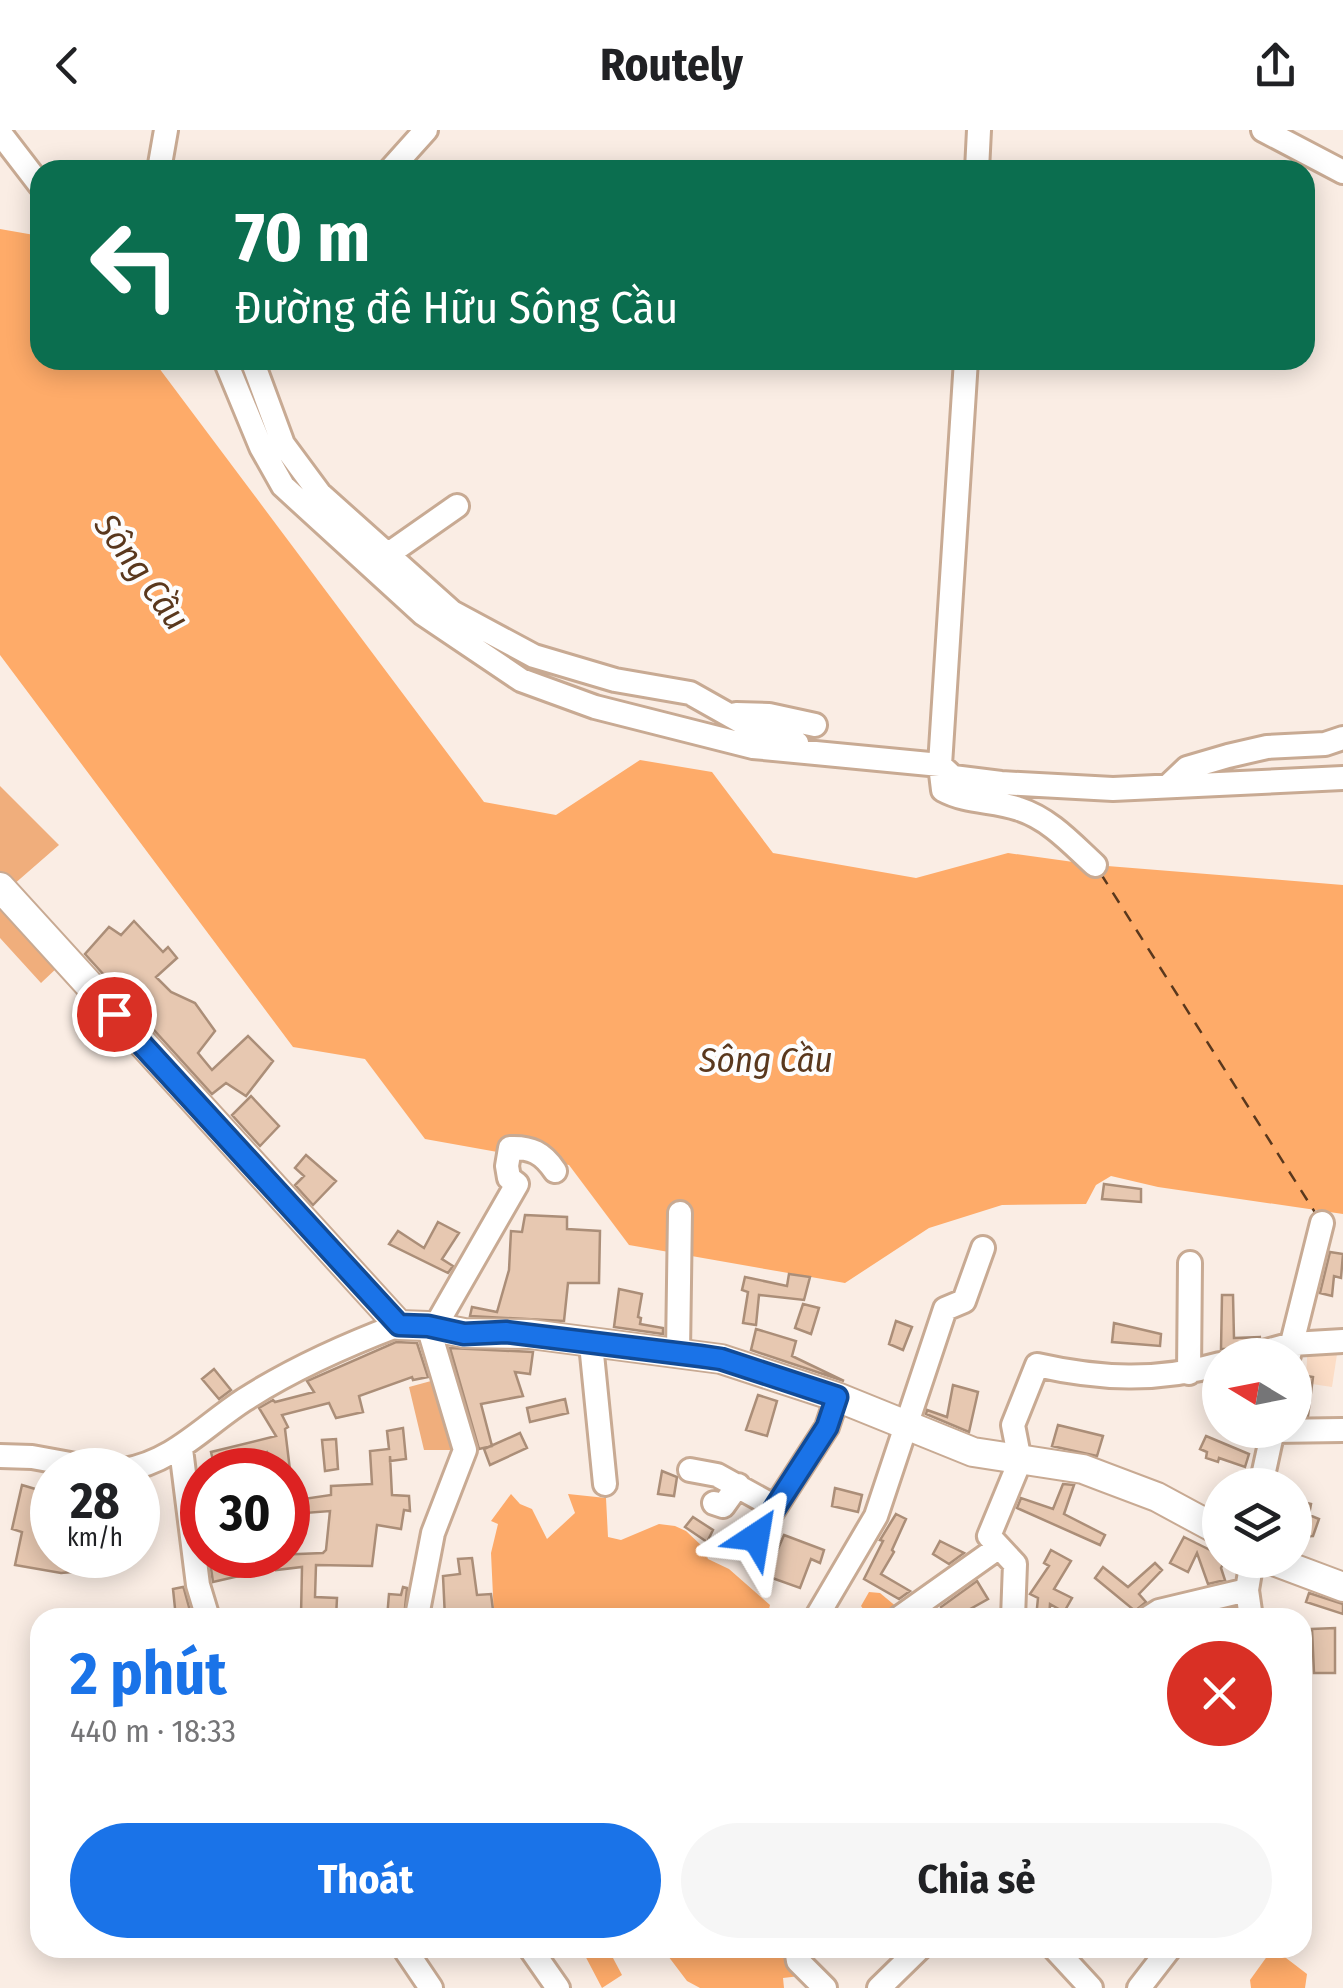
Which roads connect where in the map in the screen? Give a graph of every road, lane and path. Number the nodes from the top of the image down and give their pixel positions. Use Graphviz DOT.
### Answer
graph roads {
  1 [pos="166,130"];
  2 [pos="426,130"];
  3 [pos="979,130"];
  4 [pos="1262,130"];
  5 [pos="0,133"];
  6 [pos="161,160"];
  7 [pos="399,160"];
  8 [pos="978,160"];
  9 [pos="30,172"];
  10 [pos="1343,172"];
  11 [pos="229,370"];
  12 [pos="256,370"];
  13 [pos="965,370"];
  14 [pos="457,506"];
  15 [pos="387,555"];
  16 [pos="465,631"];
  17 [pos="732,715"];
  18 [pos="815,724"];
  19 [pos="1343,738"];
  20 [pos="822,752"];
  21 [pos="940,765"];
  22 [pos="1343,778"];
  23 [pos="1168,786"];
  24 [pos="1095,865"];
  25 [pos="0,886"];
  26 [pos="537,1176"];
  27 [pos="680,1213"];
  28 [pos="1322,1224"];
  29 [pos="983,1248"];
  30 [pos="1190,1262"];
  31 [pos="399,1325"];
  32 [pos="431,1326"];
  33 [pos="1294,1338"];
  34 [pos="1343,1341"];
  35 [pos="591,1344"];
  36 [pos="1312,1346"];
  37 [pos="678,1352"];
  38 [pos="1202,1369"];
  39 [pos="1189,1373"];
  40 [pos="837,1397"];
  41 [pos="905,1424"];
  42 [pos="1312,1430"];
  43 [pos="1343,1430"];
  44 [pos="182,1448"];
  45 [pos="0,1456"];
  46 [pos="30,1457"];
  47 [pos="1020,1461"];
  48 [pos="690,1470"];
  49 [pos="606,1484"];
  50 [pos="738,1485"];
  51 [pos="714,1503"];
  52 [pos="776,1507"];
  53 [pos="1202,1522"];
  54 [pos="756,1537"];
  55 [pos="999,1546"];
  56 [pos="1312,1575"];
  57 [pos="197,1578"];
  58 [pos="1249,1578"];
  59 [pos="1343,1587"];
  60 [pos="1247,1590"];
  61 [pos="205,1608"];
  62 [pos="419,1608"];
  63 [pos="822,1608"];
  64 [pos="913,1608"];
  65 [pos="1013,1608"];
  66 [pos="1172,1608"];
  67 [pos="1250,1608"];
  68 [pos="411,1958"];
  69 [pos="537,1958"];
  70 [pos="797,1958"];
  71 [pos="910,1958"];
  72 [pos="1063,1958"];
  73 [pos="1162,1958"];
  74 [pos="431,1988"];
  75 [pos="558,1988"];
  76 [pos="825,1988"];
  77 [pos="879,1988"];
  78 [pos="1090,1988"];
  79 [pos="1138,1988"];
  1 -- 6 [label="street"];
  2 -- 7 [label="street"];
  3 -- 8 [label="street"];
  4 -- 10 [label="street"];
  5 -- 9 [label="street"];
  11 -- 16 [label="street"];
  12 -- 15 [label="street"];
  13 -- 21 [label="street"];
  14 -- 15 [label="street"];
  15 -- 16 [label="street"];
  16 -- 17 [label="street"];
  16 -- 20 [label="street"];
  17 -- 18 [label="street"];
  17 -- 20 [label="street"];
  19 -- 23 [label="street"];
  20 -- 21 [label="street"];
  21 -- 23 [label="street"];
  21 -- 24 [label="street"];
  22 -- 23 [label="street"];
  25 -- 31 [label="main road"];
  26 -- 32 [label="street"];
  27 -- 37 [label="street"];
  28 -- 33 [label="street"];
  29 -- 41 [label="street"];
  30 -- 39 [label="street"];
  31 -- 32 [label="main road"];
  31 -- 44 [label="street"];
  32 -- 35 [label="main road"];
  32 -- 62 [label="street"];
  34 -- 36 [label="street"];
  35 -- 37 [label="main road"];
  35 -- 49 [label="street"];
  37 -- 40 [label="main road"];
  38 -- 39 [label="street"];
  39 -- 47 [label="street"];
  40 -- 41 [label="main road"];
  40 -- 52 [label="street"];
  41 -- 47 [label="main road"];
  41 -- 63 [label="street"];
  42 -- 43 [label="street"];
  45 -- 46 [label="street"];
  47 -- 53 [label="main road"];
  47 -- 55 [label="street"];
  48 -- 50 [label="street"];
  50 -- 51 [label="street"];
  50 -- 52 [label="street"];
  52 -- 54 [label="street"];
  55 -- 64 [label="street"];
  55 -- 65 [label="street"];
  56 -- 59 [label="main road"];
  57 -- 61 [label="street"];
  58 -- 60 [label="street"];
  60 -- 66 [label="street"];
  60 -- 67 [label="street"];
  68 -- 74 [label="street"];
  69 -- 75 [label="street"];
  70 -- 76 [label="street"];
  71 -- 77 [label="street"];
  72 -- 78 [label="street"];
  73 -- 79 [label="street"];
}
